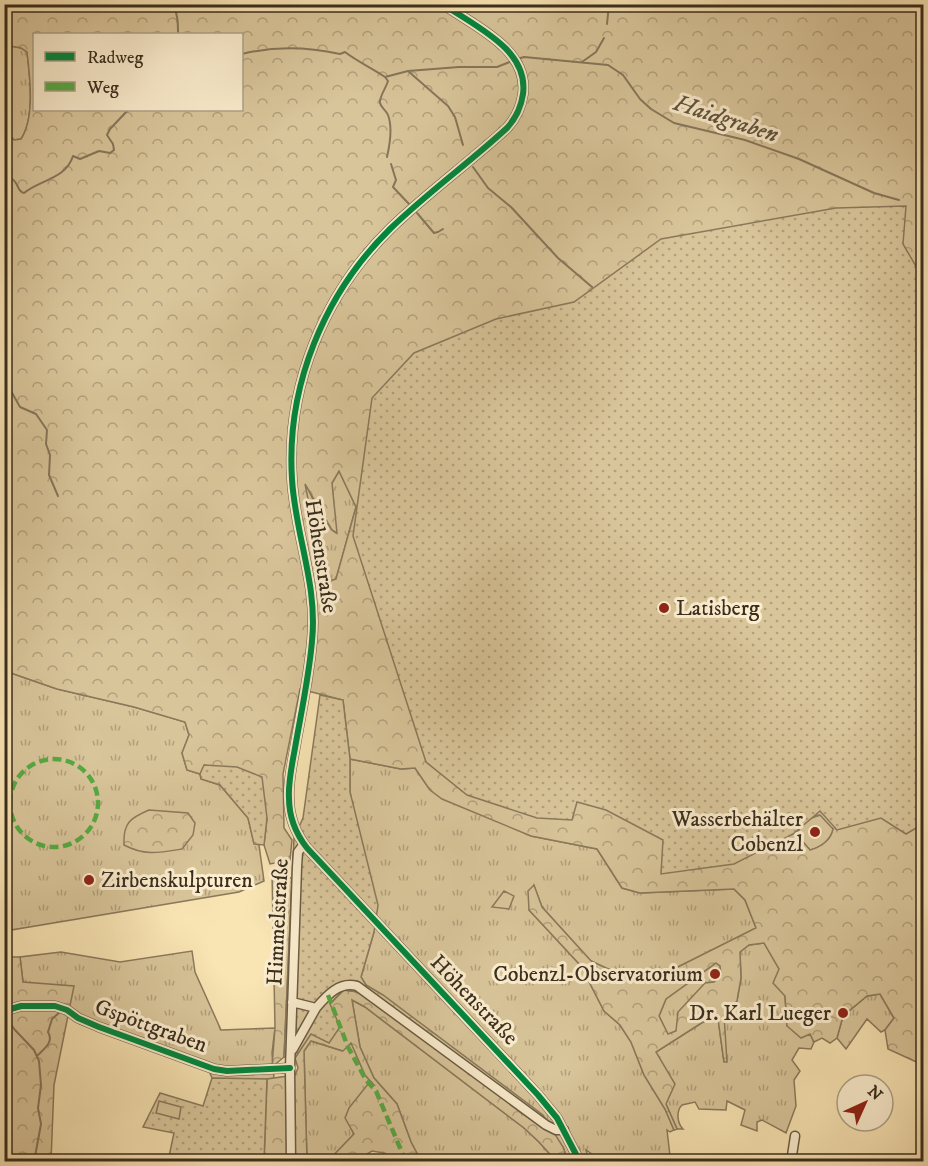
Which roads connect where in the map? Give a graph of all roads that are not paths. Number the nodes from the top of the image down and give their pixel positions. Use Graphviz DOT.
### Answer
graph roads {
  1 [pos="443,4"];
  2 [pos="304,844"];
  3 [pos="292,1002"];
  4 [pos="316,1008"];
  5 [pos="4,1011"];
  6 [pos="291,1054"];
  7 [pos="290,1068"];
  8 [pos="564,1130"];
  9 [pos="795,1136"];
  10 [pos="924,1158"];
  11 [pos="291,1161"];
  12 [pos="580,1161"];
  13 [pos="791,1161"];
  14 [pos="912,1161"];
  1 -- 2 [label="street, Höhenstraße"];
  2 -- 3 [label="street, Himmelstraße"];
  2 -- 8 [label="street, Höhenstraße"];
  3 -- 4 [label="street, Himmelstraße"];
  3 -- 6 [label="street, Himmelstraße"];
  4 -- 6 [label="street, Himmelstraße"];
  4 -- 8 [label="street, Himmelstraße"];
  5 -- 7 [label="street, Gspöttgraben"];
  6 -- 7 [label="street, Himmelstraße"];
  7 -- 11 [label="street, Himmelstraße"];
  8 -- 12 [label="street, Höhenstraße"];
  9 -- 13 [label="street"];
  10 -- 14 [label="street"];
}
